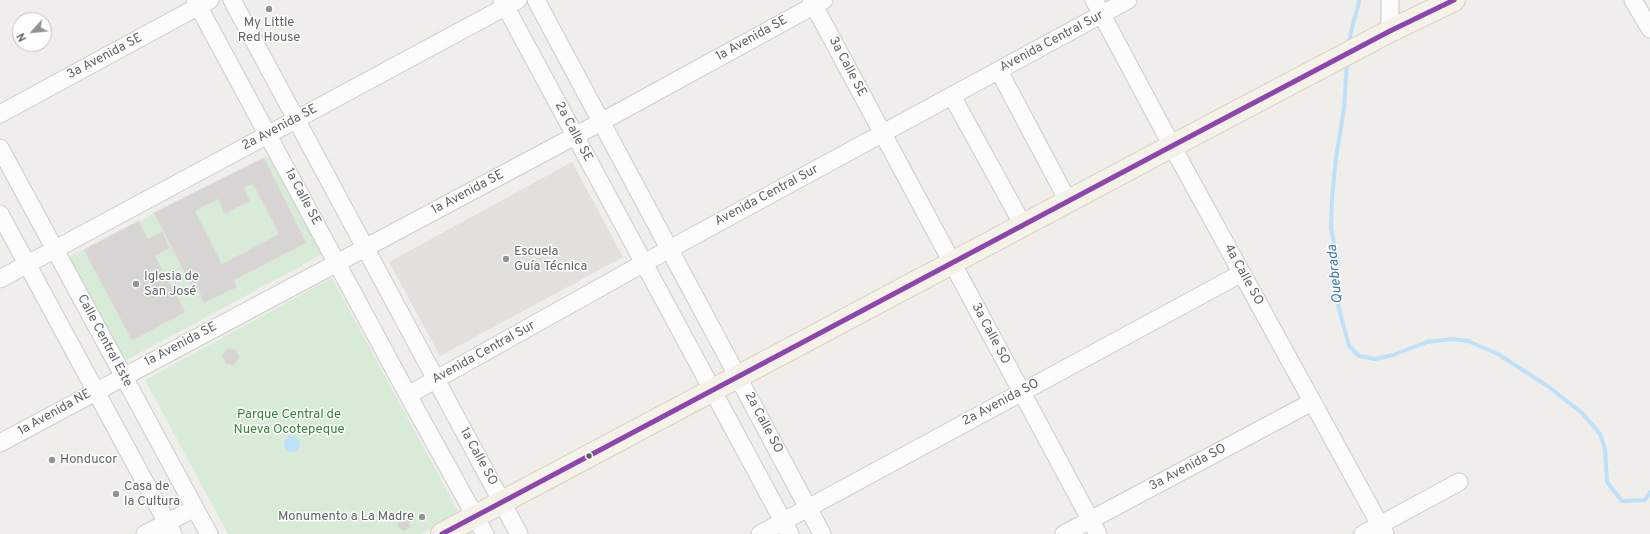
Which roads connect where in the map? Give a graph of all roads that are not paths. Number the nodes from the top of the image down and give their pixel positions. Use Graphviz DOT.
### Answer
graph roads {
  1 [pos="232,0"];
  2 [pos="536,0"];
  3 [pos="1128,0"];
  4 [pos="1390,0"];
  5 [pos="1454,0"];
  6 [pos="1633,0"];
  7 [pos="201,2"];
  8 [pos="509,2"];
  9 [pos="816,2"];
  10 [pos="1098,8"];
  11 [pos="1650,29"];
  12 [pos="1390,31"];
  13 [pos="999,71"];
  14 [pos="952,96"];
  15 [pos="0,114"];
  16 [pos="296,120"];
  17 [pos="601,122"];
  18 [pos="883,134"];
  19 [pos="268,135"];
  20 [pos="575,136"];
  21 [pos="1172,146"];
  22 [pos="0,148"];
  23 [pos="1068,201"];
  24 [pos="0,214"];
  25 [pos="1023,225"];
  26 [pos="365,248"];
  27 [pos="669,249"];
  28 [pos="41,257"];
  29 [pos="338,262"];
  30 [pos="952,262"];
  31 [pos="644,263"];
  32 [pos="1242,273"];
  33 [pos="0,279"];
  34 [pos="738,377"];
  35 [pos="436,380"];
  36 [pos="109,384"];
  37 [pos="712,390"];
  38 [pos="1022,392"];
  39 [pos="408,396"];
  40 [pos="1312,402"];
  41 [pos="0,443"];
  42 [pos="1459,482"];
  43 [pos="502,502"];
  44 [pos="195,508"];
  45 [pos="808,508"];
  46 [pos="480,525"];
  47 [pos="1094,527"];
  48 [pos="170,528"];
  49 [pos="786,528"];
  50 [pos="1382,529"];
  51 [pos="145,534"];
  52 [pos="208,534"];
  53 [pos="442,534"];
  54 [pos="519,534"];
  55 [pos="760,534"];
  56 [pos="822,534"];
  57 [pos="1064,534"];
  58 [pos="1363,534"];
  1 -- 16 [label="street"];
  2 -- 17 [label="street"];
  3 -- 10 [label="street, Avenida Central Sur"];
  4 -- 12 [label="street"];
  5 -- 12 [label="main road"];
  6 -- 11 [label="street"];
  7 -- 15 [label="street, 3a Avenida SE"];
  7 -- 19 [label="street, 1a Calle SE"];
  8 -- 16 [label="street, 2a Avenida SE"];
  8 -- 20 [label="street, 2a Calle SE"];
  9 -- 17 [label="street, 1a Avenida SE"];
  9 -- 18 [label="street, 3a Calle SE"];
  10 -- 13 [label="street, Avenida Central Sur"];
  10 -- 21 [label="street, 4a Calle SO"];
  12 -- 21 [label="main road"];
  13 -- 14 [label="street, Avenida Central Sur"];
  13 -- 23 [label="street"];
  14 -- 18 [label="street, Avenida Central Sur"];
  14 -- 25 [label="street"];
  16 -- 19 [label="street, 2a Avenida SE"];
  16 -- 26 [label="street"];
  17 -- 20 [label="street, 1a Avenida SE"];
  17 -- 27 [label="street"];
  18 -- 27 [label="street, Avenida Central Sur"];
  18 -- 30 [label="street, 3a Calle SO"];
  19 -- 28 [label="street, 2a Avenida SE"];
  19 -- 29 [label="street, 1a Calle SE"];
  20 -- 26 [label="street, 1a Avenida SE"];
  20 -- 31 [label="street, 2a Calle SE"];
  21 -- 23 [label="main road"];
  21 -- 32 [label="street, 4a Calle SO"];
  22 -- 28 [label="street, Calle Central Este"];
  23 -- 25 [label="main road"];
  24 -- 28 [label="street, Calle Central Este"];
  25 -- 30 [label="main road"];
  26 -- 29 [label="street, 1a Avenida SE"];
  26 -- 35 [label="street"];
  27 -- 31 [label="street, Avenida Central Sur"];
  27 -- 34 [label="street, 2a Calle SO"];
  28 -- 33 [label="street, 2a Avenida SE"];
  28 -- 36 [label="street, Calle Central Este"];
  28 -- 36 [label="street, Calle Central Este"];
  29 -- 36 [label="street, 1a Avenida SE"];
  29 -- 39 [label="street, 1a Calle SE"];
  30 -- 34 [label="main road"];
  30 -- 38 [label="street, 3a Calle SO"];
  31 -- 35 [label="street, Avenida Central Sur"];
  31 -- 37 [label="street"];
  32 -- 38 [label="street, 2a Avenida SO"];
  32 -- 40 [label="street, 4a Calle SO"];
  34 -- 37 [label="main road"];
  34 -- 45 [label="street, 2a Calle SO"];
  35 -- 39 [label="street, Avenida Central Sur"];
  35 -- 43 [label="street, 1a Calle SO"];
  36 -- 41 [label="street, 1a Avenida NE"];
  36 -- 44 [label="street, Calle Central Este"];
  36 -- 48 [label="street, Calle Central Este"];
  37 -- 43 [label="main road"];
  37 -- 49 [label="street"];
  38 -- 45 [label="street, 2a Avenida SO"];
  38 -- 47 [label="street, 3a Calle SO"];
  39 -- 46 [label="street"];
  40 -- 47 [label="street, 3a Avenida SO"];
  40 -- 50 [label="street, 4a Calle SO"];
  42 -- 50 [label="street"];
  43 -- 46 [label="main road"];
  43 -- 54 [label="street, 1a Calle SO"];
  44 -- 48 [label="street"];
  44 -- 52 [label="street, Calle Central Este"];
  45 -- 49 [label="street, 2a Avenida SO"];
  45 -- 56 [label="street, 2a Calle SO"];
  46 -- 53 [label="main road"];
  47 -- 57 [label="street, 3a Avenida SO"];
  48 -- 51 [label="street"];
  49 -- 55 [label="street, 2a Avenida SO"];
  50 -- 58 [label="street"];
}
